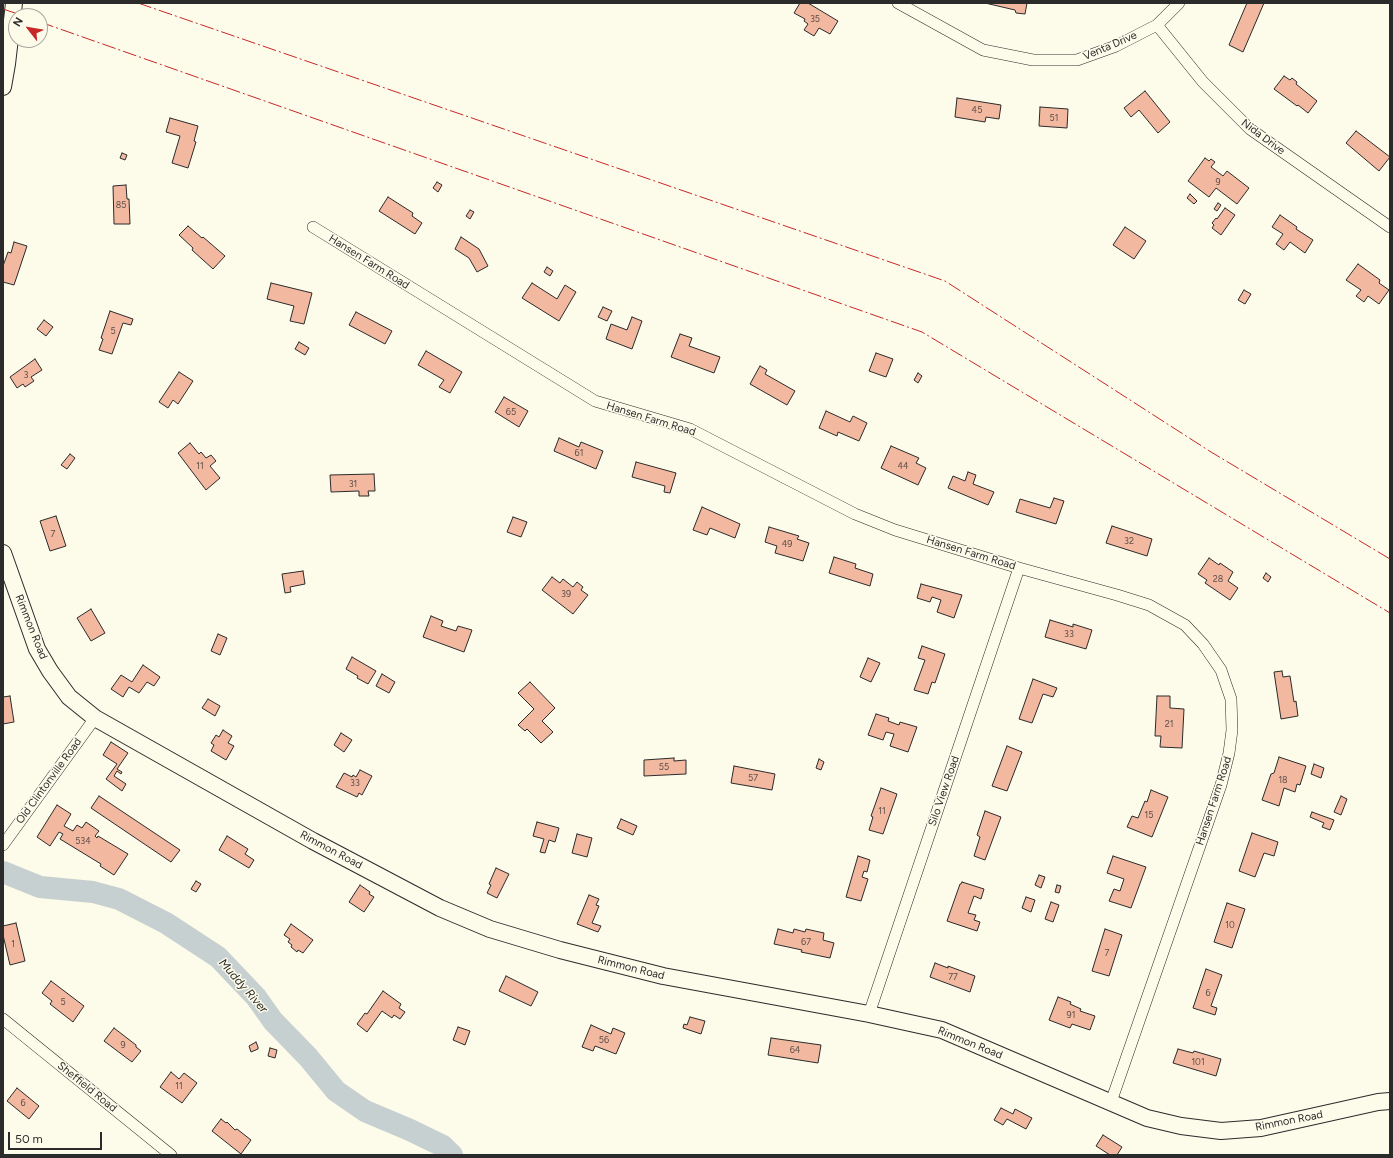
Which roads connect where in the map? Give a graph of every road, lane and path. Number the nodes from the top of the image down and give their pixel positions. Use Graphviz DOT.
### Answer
graph roads {
  1 [pos="14,3"];
  2 [pos="898,3"];
  3 [pos="1179,3"];
  4 [pos="1157,25"];
  5 [pos="3,87"];
  6 [pos="1390,227"];
  7 [pos="313,228"];
  8 [pos="3,553"];
  9 [pos="1019,568"];
  10 [pos="95,718"];
  11 [pos="3,845"];
  12 [pos="869,1014"];
  13 [pos="3,1019"];
  14 [pos="1390,1101"];
  15 [pos="1111,1102"];
  16 [pos="171,1155"];
  1 -- 5 [label="street"];
  2 -- 4 [label="street, Venta Drive"];
  3 -- 4 [label="street, Venta Drive"];
  4 -- 6 [label="street, Nida Drive"];
  7 -- 9 [label="street, Hansen Farm Road"];
  8 -- 10 [label="street, Rimmon Road"];
  9 -- 12 [label="street, Silo View Road"];
  9 -- 15 [label="street, Hansen Farm Road"];
  10 -- 11 [label="street, Old Clintonville Road"];
  10 -- 12 [label="street, Rimmon Road"];
  12 -- 15 [label="street, Rimmon Road"];
  13 -- 16 [label="street, Sheffield Road"];
  14 -- 15 [label="street, Rimmon Road"];
}
